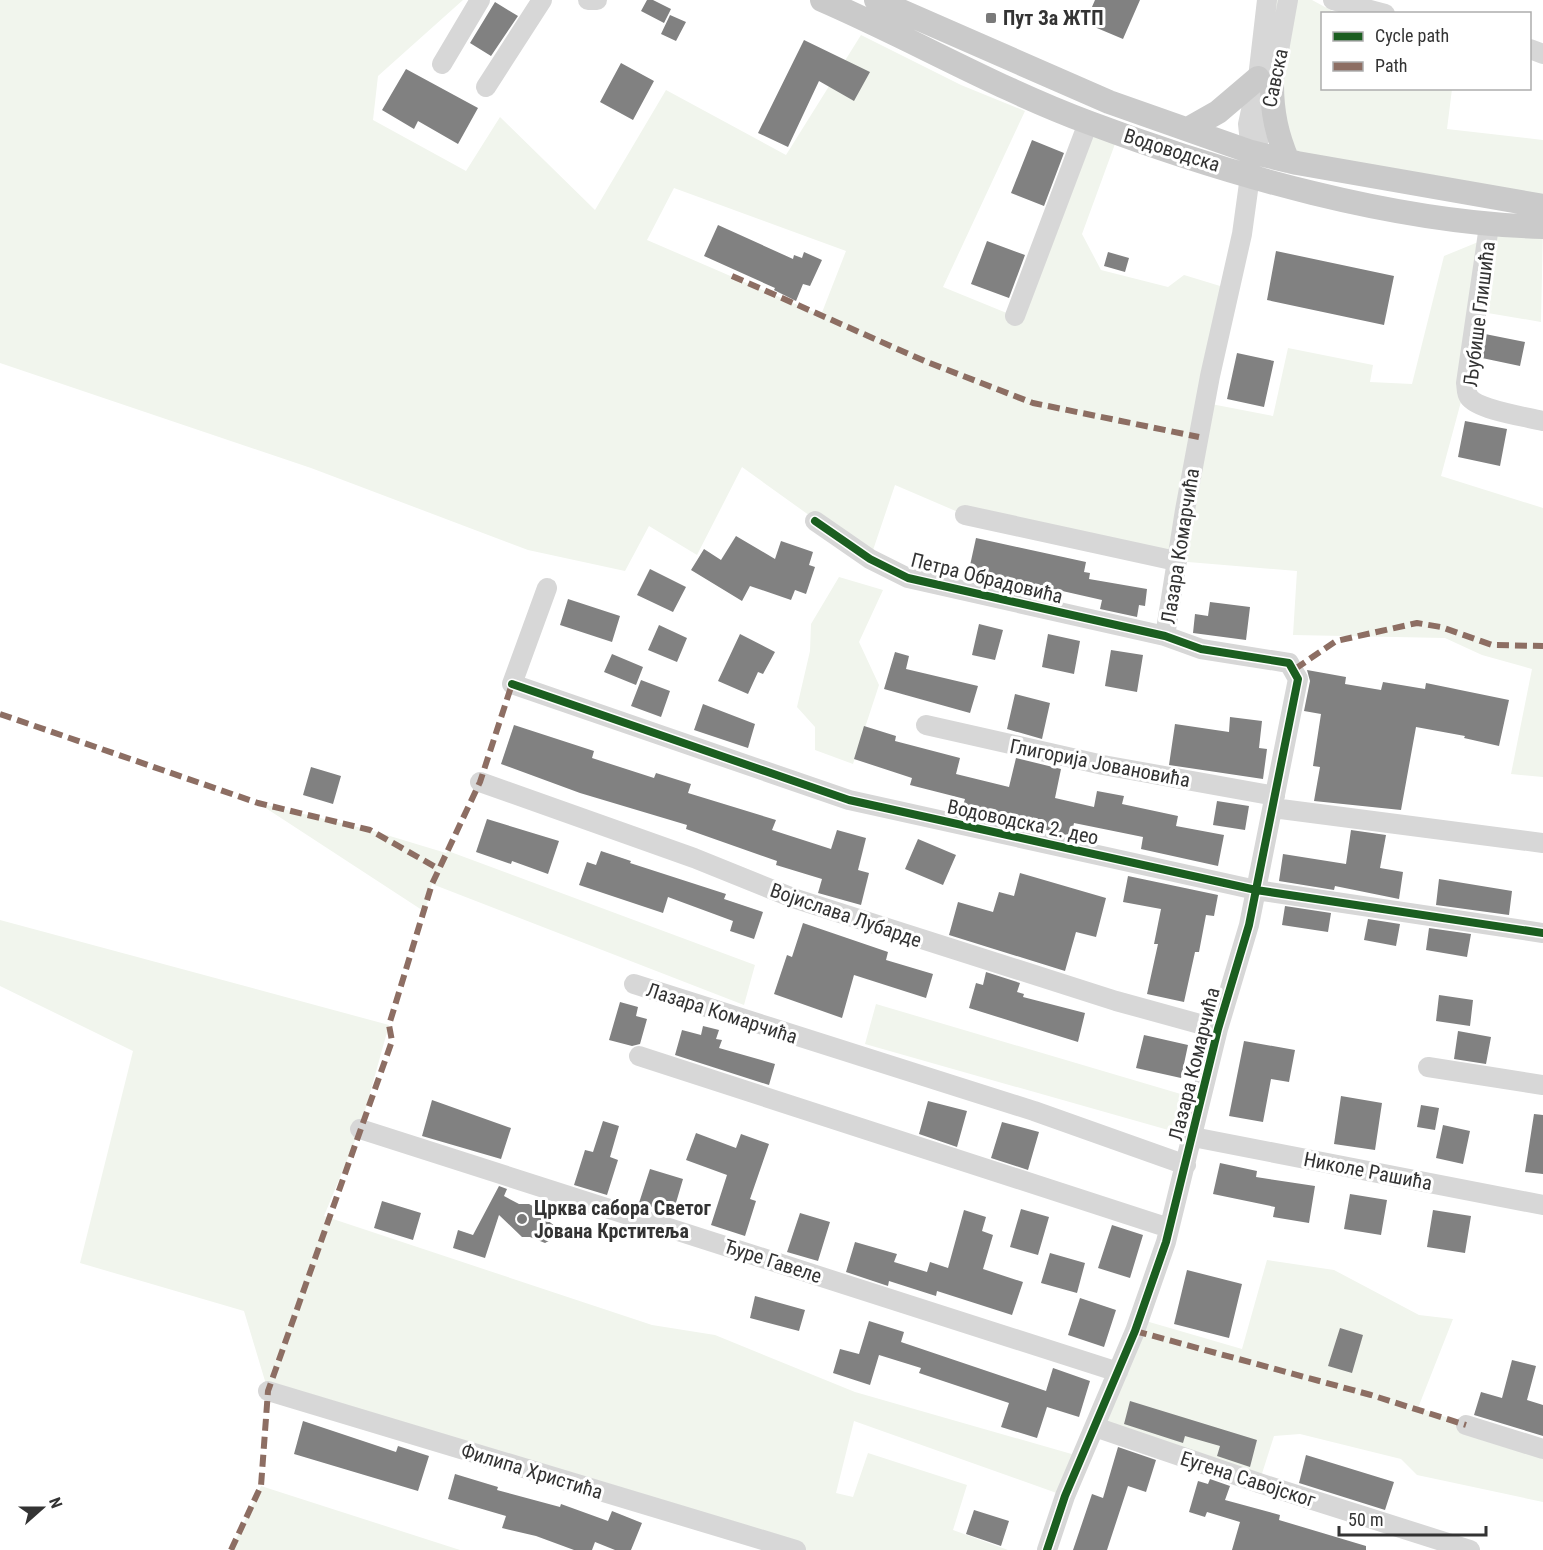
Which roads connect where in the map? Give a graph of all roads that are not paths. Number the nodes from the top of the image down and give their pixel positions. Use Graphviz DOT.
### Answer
graph roads {
  1 [pos="480,0"];
  2 [pos="542,0"];
  3 [pos="588,0"];
  4 [pos="597,0"];
  5 [pos="822,0"];
  6 [pos="876,0"];
  7 [pos="1267,0"];
  8 [pos="1288,0"];
  9 [pos="1333,0"];
  10 [pos="1378,12"];
  11 [pos="442,64"];
  12 [pos="1265,81"];
  13 [pos="486,87"];
  14 [pos="1088,123"];
  15 [pos="1188,129"];
  16 [pos="1251,152"];
  17 [pos="1288,161"];
  18 [pos="1250,176"];
  19 [pos="1543,206"];
  20 [pos="1489,226"];
  21 [pos="1543,227"];
  22 [pos="1015,316"];
  23 [pos="1543,421"];
  24 [pos="965,515"];
  25 [pos="815,521"];
  26 [pos="1176,561"];
  27 [pos="547,588"];
  28 [pos="1165,636"];
  29 [pos="926,725"];
  30 [pos="480,782"];
  31 [pos="1274,802"];
  32 [pos="1543,843"];
  33 [pos="1256,890"];
  34 [pos="1543,933"];
  35 [pos="634,984"];
  36 [pos="1218,1029"];
  37 [pos="639,1056"];
  38 [pos="1428,1067"];
  39 [pos="1543,1085"];
  40 [pos="360,1129"];
  41 [pos="1193,1137"];
  42 [pos="1186,1165"];
  43 [pos="1543,1204"];
  44 [pos="1169,1228"];
  45 [pos="1118,1372"];
  46 [pos="268,1391"];
  47 [pos="1466,1425"];
  48 [pos="1095,1427"];
  49 [pos="1543,1449"];
  50 [pos="796,1550"];
  51 [pos="1047,1550"];
  52 [pos="1470,1550"];
  1 -- 11 [label="street"];
  2 -- 13 [label="street"];
  3 -- 4 [label="street"];
  5 -- 14 [label="main road, Водоводска"];
  6 -- 15 [label="main road, Водоводска"];
  7 -- 12 [label="street, Савска"];
  8 -- 12 [label="street, Савска"];
  9 -- 10 [label="street"];
  12 -- 15 [label="main road"];
  12 -- 16 [label="street, Савска"];
  12 -- 17 [label="main road"];
  14 -- 18 [label="main road, Водоводска"];
  14 -- 22 [label="street"];
  15 -- 16 [label="main road, Водоводска"];
  16 -- 17 [label="main road, Водоводска"];
  16 -- 18 [label="street, Савска"];
  17 -- 19 [label="main road, Водоводска"];
  18 -- 20 [label="main road, Водоводска"];
  18 -- 26 [label="street, Лазара Комарчића"];
  20 -- 21 [label="main road, Водоводска"];
  20 -- 23 [label="street, Љубише Глишића"];
  24 -- 26 [label="street"];
  25 -- 28 [label="street, Петра Обрадовића"];
  26 -- 28 [label="street, Лазара Комарчића"];
  27 -- 33 [label="street, Водоводска 2. део"];
  28 -- 31 [label="street, Лазара Комарчића"];
  29 -- 31 [label="street, Глигорија Јовановића"];
  30 -- 36 [label="street, Војислава Лубарде"];
  31 -- 32 [label="street, Глигорија Јовановића"];
  31 -- 33 [label="street, Лазара Комарчића"];
  33 -- 34 [label="street, Водоводска 2. део"];
  33 -- 36 [label="street, Лазара Комарчића"];
  35 -- 42 [label="street, Лазара Комарчића"];
  36 -- 41 [label="street, Лазара Комарчића"];
  37 -- 44 [label="street"];
  38 -- 39 [label="street"];
  40 -- 45 [label="street, Ђуре Гавеле"];
  41 -- 42 [label="street, Лазара Комарчића"];
  41 -- 43 [label="street, Николе Рашића"];
  42 -- 44 [label="street, Лазара Комарчића"];
  44 -- 45 [label="street, Лазара Комарчића"];
  45 -- 48 [label="street, Лазара Комарчића"];
  46 -- 50 [label="street, Филипа Христића"];
  47 -- 49 [label="street"];
  48 -- 51 [label="street, Лазара Комарчића"];
  48 -- 52 [label="street, Еугена Савојског"];
}
